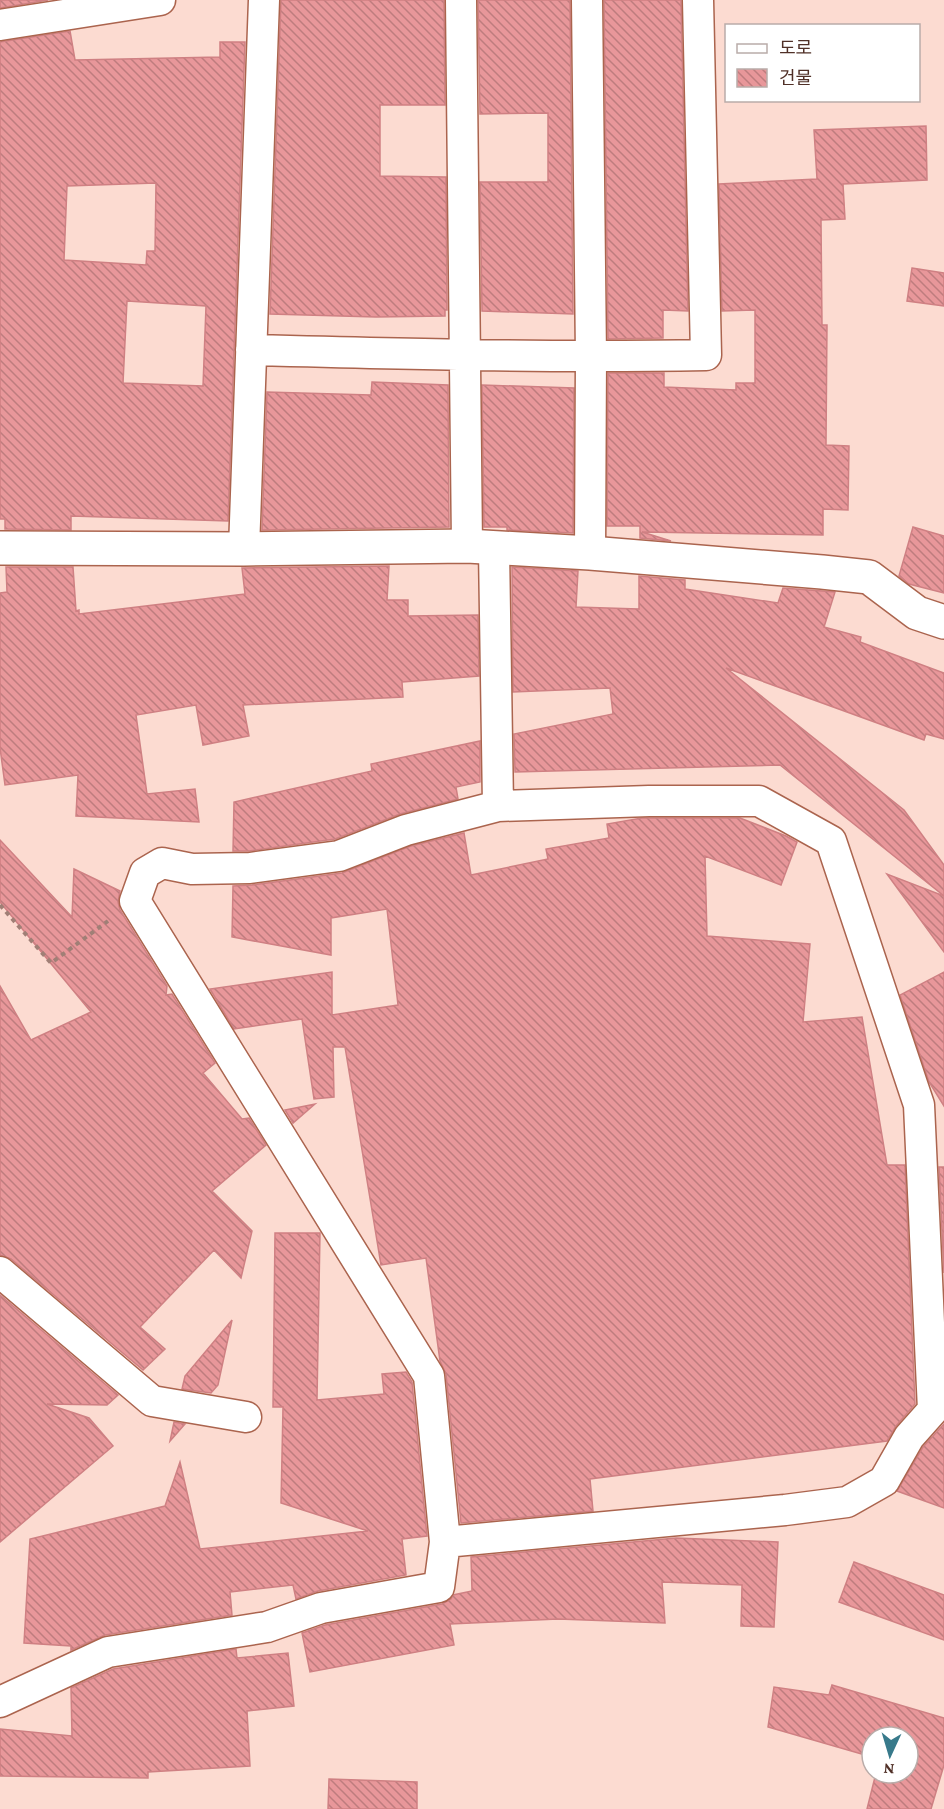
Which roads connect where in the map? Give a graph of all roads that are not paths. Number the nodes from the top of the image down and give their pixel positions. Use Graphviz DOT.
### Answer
graph roads {
  1 [pos="160,0"];
  2 [pos="264,0"];
  3 [pos="461,0"];
  4 [pos="587,0"];
  5 [pos="698,0"];
  6 [pos="0,25"];
  7 [pos="250,350"];
  8 [pos="465,356"];
  9 [pos="591,357"];
  10 [pos="480,547"];
  11 [pos="0,548"];
  12 [pos="244,549"];
  13 [pos="590,553"];
  14 [pos="944,622"];
  15 [pos="498,806"];
  16 [pos="0,1272"];
  17 [pos="938,1411"];
  18 [pos="246,1417"];
  19 [pos="445,1542"];
  20 [pos="0,1702"];
  1 -- 6 [label="street"];
  2 -- 7 [label="street"];
  3 -- 8 [label="street"];
  4 -- 9 [label="street"];
  5 -- 9 [label="street"];
  7 -- 8 [label="street"];
  7 -- 12 [label="street"];
  8 -- 9 [label="street"];
  8 -- 10 [label="street"];
  9 -- 13 [label="street"];
  10 -- 12 [label="street"];
  10 -- 13 [label="street"];
  10 -- 15 [label="street"];
  11 -- 12 [label="street"];
  13 -- 14 [label="street"];
  15 -- 17 [label="street"];
  15 -- 19 [label="street"];
  16 -- 18 [label="street"];
  17 -- 19 [label="street"];
  19 -- 20 [label="street"];
}
